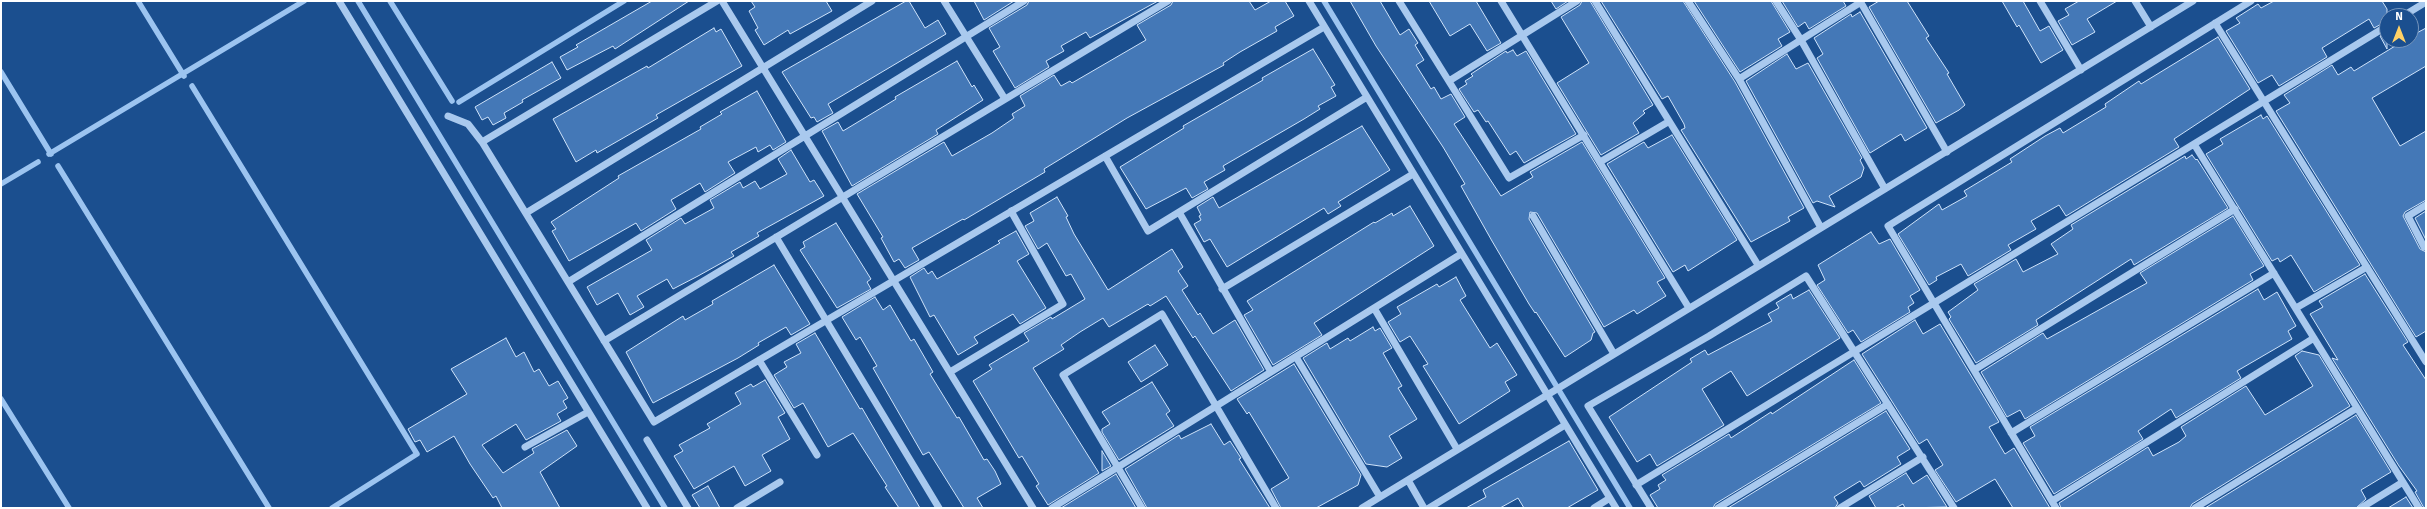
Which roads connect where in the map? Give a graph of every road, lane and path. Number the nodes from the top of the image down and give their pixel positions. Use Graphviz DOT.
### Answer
graph roads {
  1 [pos="339,1"];
  2 [pos="718,1"];
  3 [pos="722,1"];
  4 [pos="872,1"];
  5 [pos="944,1"];
  6 [pos="1024,1"];
  7 [pos="1168,1"];
  8 [pos="1309,1"];
  9 [pos="1399,1"];
  10 [pos="1501,1"];
  11 [pos="1577,1"];
  12 [pos="1595,1"];
  13 [pos="1688,1"];
  14 [pos="1776,1"];
  15 [pos="1860,1"];
  16 [pos="2040,1"];
  17 [pos="2135,1"];
  18 [pos="2193,1"];
  19 [pos="2251,1"];
  20 [pos="2426,2"];
  21 [pos="2417,8"];
  22 [pos="2215,23"];
  23 [pos="1324,27"];
  24 [pos="2151,27"];
  25 [pos="2379,31"];
  26 [pos="1523,35"];
  27 [pos="966,37"];
  28 [pos="1801,40"];
  29 [pos="763,68"];
  30 [pos="2081,70"];
  31 [pos="1739,79"];
  32 [pos="1448,81"];
  33 [pos="1367,97"];
  34 [pos="1005,99"];
  35 [pos="2264,101"];
  36 [pos="448,116"];
  37 [pos="1668,122"];
  38 [pos="1584,135"];
  39 [pos="805,136"];
  40 [pos="482,142"];
  41 [pos="2194,144"];
  42 [pos="1947,152"];
  43 [pos="1105,156"];
  44 [pos="1600,162"];
  45 [pos="1413,174"];
  46 [pos="1885,189"];
  47 [pos="842,197"];
  48 [pos="2426,205"];
  49 [pos="2235,209"];
  50 [pos="1011,212"];
  51 [pos="1179,212"];
  52 [pos="526,213"];
  53 [pos="1533,216"];
  54 [pos="1820,226"];
  55 [pos="776,237"];
  56 [pos="2424,247"];
  57 [pos="1461,254"];
  58 [pos="1758,265"];
  59 [pos="2368,267"];
  60 [pos="2274,273"];
  61 [pos="894,281"];
  62 [pos="568,282"];
  63 [pos="1222,289"];
  64 [pos="1934,303"];
  65 [pos="1374,308"];
  66 [pos="1689,308"];
  67 [pos="2296,308"];
  68 [pos="826,320"];
  69 [pos="2314,338"];
  70 [pos="604,341"];
  71 [pos="1856,351"];
  72 [pos="1614,354"];
  73 [pos="1296,356"];
  74 [pos="759,360"];
  75 [pos="2426,362"];
  76 [pos="1974,370"];
  77 [pos="950,372"];
  78 [pos="1271,372"];
  79 [pos="1546,395"];
  80 [pos="1888,404"];
  81 [pos="1216,406"];
  82 [pos="2357,408"];
  83 [pos="588,412"];
  84 [pos="1565,425"];
  85 [pos="2011,433"];
  86 [pos="647,440"];
  87 [pos="525,447"];
  88 [pos="1457,449"];
  89 [pos="817,455"];
  90 [pos="1923,456"];
  91 [pos="1117,468"];
  92 [pos="1408,480"];
  93 [pos="780,482"];
  94 [pos="2403,482"];
  95 [pos="1636,485"];
  96 [pos="1380,497"];
  97 [pos="1610,498"];
  98 [pos="2052,501"];
  99 [pos="647,508"];
  100 [pos="688,508"];
  101 [pos="737,508"];
  102 [pos="939,508"];
  103 [pos="1033,508"];
  104 [pos="1052,508"];
  105 [pos="1142,508"];
  106 [pos="1276,508"];
  107 [pos="1362,508"];
  108 [pos="1424,508"];
  109 [pos="1428,508"];
  110 [pos="1594,508"];
  111 [pos="1616,508"];
  112 [pos="1651,508"];
  113 [pos="1718,508"];
  114 [pos="1840,508"];
  115 [pos="1954,508"];
  116 [pos="2056,508"];
  117 [pos="2195,508"];
  118 [pos="2361,508"];
  119 [pos="2419,508"];
  1 -- 83 [label="street"];
  2 -- 40 [label="street"];
  3 -- 29 [label="street"];
  4 -- 29 [label="street"];
  5 -- 27 [label="street"];
  6 -- 27 [label="street"];
  7 -- 34 [label="street"];
  8 -- 23 [label="street"];
  9 -- 32 [label="street"];
  10 -- 26 [label="street"];
  11 -- 26 [label="street"];
  12 -- 37 [label="street"];
  13 -- 31 [label="street"];
  14 -- 28 [label="street"];
  15 -- 28 [label="street"];
  15 -- 42 [label="street"];
  16 -- 30 [label="street"];
  17 -- 24 [label="street"];
  18 -- 24 [label="street"];
  19 -- 22 [label="street"];
  20 -- 21 [label="street"];
  22 -- 35 [label="street"];
  22 -- 64 [label="street"];
  23 -- 33 [label="street"];
  23 -- 43 [label="street"];
  24 -- 30 [label="street"];
  25 -- 35 [label="street"];
  26 -- 32 [label="street"];
  26 -- 38 [label="street"];
  27 -- 34 [label="street"];
  27 -- 39 [label="street"];
  28 -- 31 [label="street"];
  28 -- 46 [label="street"];
  29 -- 39 [label="street"];
  29 -- 52 [label="street"];
  30 -- 42 [label="street"];
  31 -- 54 [label="street"];
  32 -- 38 [label="street"];
  33 -- 45 [label="street"];
  33 -- 51 [label="street"];
  34 -- 47 [label="street"];
  35 -- 41 [label="street"];
  35 -- 59 [label="street"];
  36 -- 40 [label="street"];
  37 -- 44 [label="street"];
  37 -- 58 [label="street"];
  38 -- 44 [label="street"];
  39 -- 47 [label="street"];
  39 -- 62 [label="street"];
  40 -- 52 [label="street"];
  41 -- 49 [label="street"];
  41 -- 64 [label="street"];
  42 -- 46 [label="street"];
  43 -- 50 [label="street"];
  43 -- 51 [label="street"];
  44 -- 66 [label="street"];
  45 -- 57 [label="street"];
  45 -- 63 [label="street"];
  46 -- 54 [label="street"];
  47 -- 55 [label="street"];
  47 -- 61 [label="street"];
  48 -- 56 [label="street"];
  49 -- 60 [label="street"];
  49 -- 76 [label="street"];
  50 -- 61 [label="street"];
  50 -- 77 [label="street"];
  51 -- 63 [label="street"];
  52 -- 62 [label="street"];
  53 -- 72 [label="street"];
  54 -- 58 [label="street"];
  55 -- 68 [label="street"];
  55 -- 70 [label="street"];
  57 -- 65 [label="street"];
  57 -- 79 [label="street"];
  58 -- 66 [label="street"];
  59 -- 67 [label="street"];
  59 -- 75 [label="street"];
  60 -- 67 [label="street"];
  60 -- 85 [label="street"];
  61 -- 68 [label="street"];
  61 -- 77 [label="street"];
  62 -- 70 [label="street"];
  63 -- 78 [label="street"];
  64 -- 71 [label="street"];
  64 -- 76 [label="street"];
  65 -- 73 [label="street"];
  65 -- 88 [label="street"];
  66 -- 72 [label="street"];
  67 -- 69 [label="street"];
  68 -- 74 [label="street"];
  68 -- 102 [label="street"];
  69 -- 82 [label="street"];
  69 -- 98 [label="street"];
  70 -- 74 [label="street"];
  71 -- 80 [label="street"];
  71 -- 95 [label="street"];
  71 -- 95 [label="street"];
  72 -- 79 [label="street"];
  73 -- 78 [label="street"];
  73 -- 96 [label="street"];
  74 -- 89 [label="street"];
  76 -- 85 [label="street"];
  77 -- 103 [label="street"];
  78 -- 81 [label="street"];
  79 -- 84 [label="street"];
  79 -- 88 [label="street"];
  80 -- 90 [label="street"];
  80 -- 113 [label="street"];
  81 -- 91 [label="street"];
  81 -- 91 [label="street"];
  81 -- 106 [label="street"];
  82 -- 94 [label="street"];
  82 -- 117 [label="street"];
  83 -- 87 [label="street"];
  83 -- 99 [label="street"];
  84 -- 97 [label="street"];
  84 -- 109 [label="street"];
  85 -- 98 [label="street"];
  86 -- 100 [label="street"];
  88 -- 92 [label="street"];
  90 -- 114 [label="street"];
  90 -- 115 [label="street"];
  91 -- 104 [label="street"];
  91 -- 105 [label="street"];
  92 -- 96 [label="street"];
  92 -- 108 [label="street"];
  93 -- 101 [label="street"];
  94 -- 118 [label="street"];
  94 -- 119 [label="street"];
  95 -- 112 [label="street"];
  96 -- 107 [label="street"];
  97 -- 110 [label="street"];
  97 -- 111 [label="street"];
  98 -- 116 [label="street"];
}
